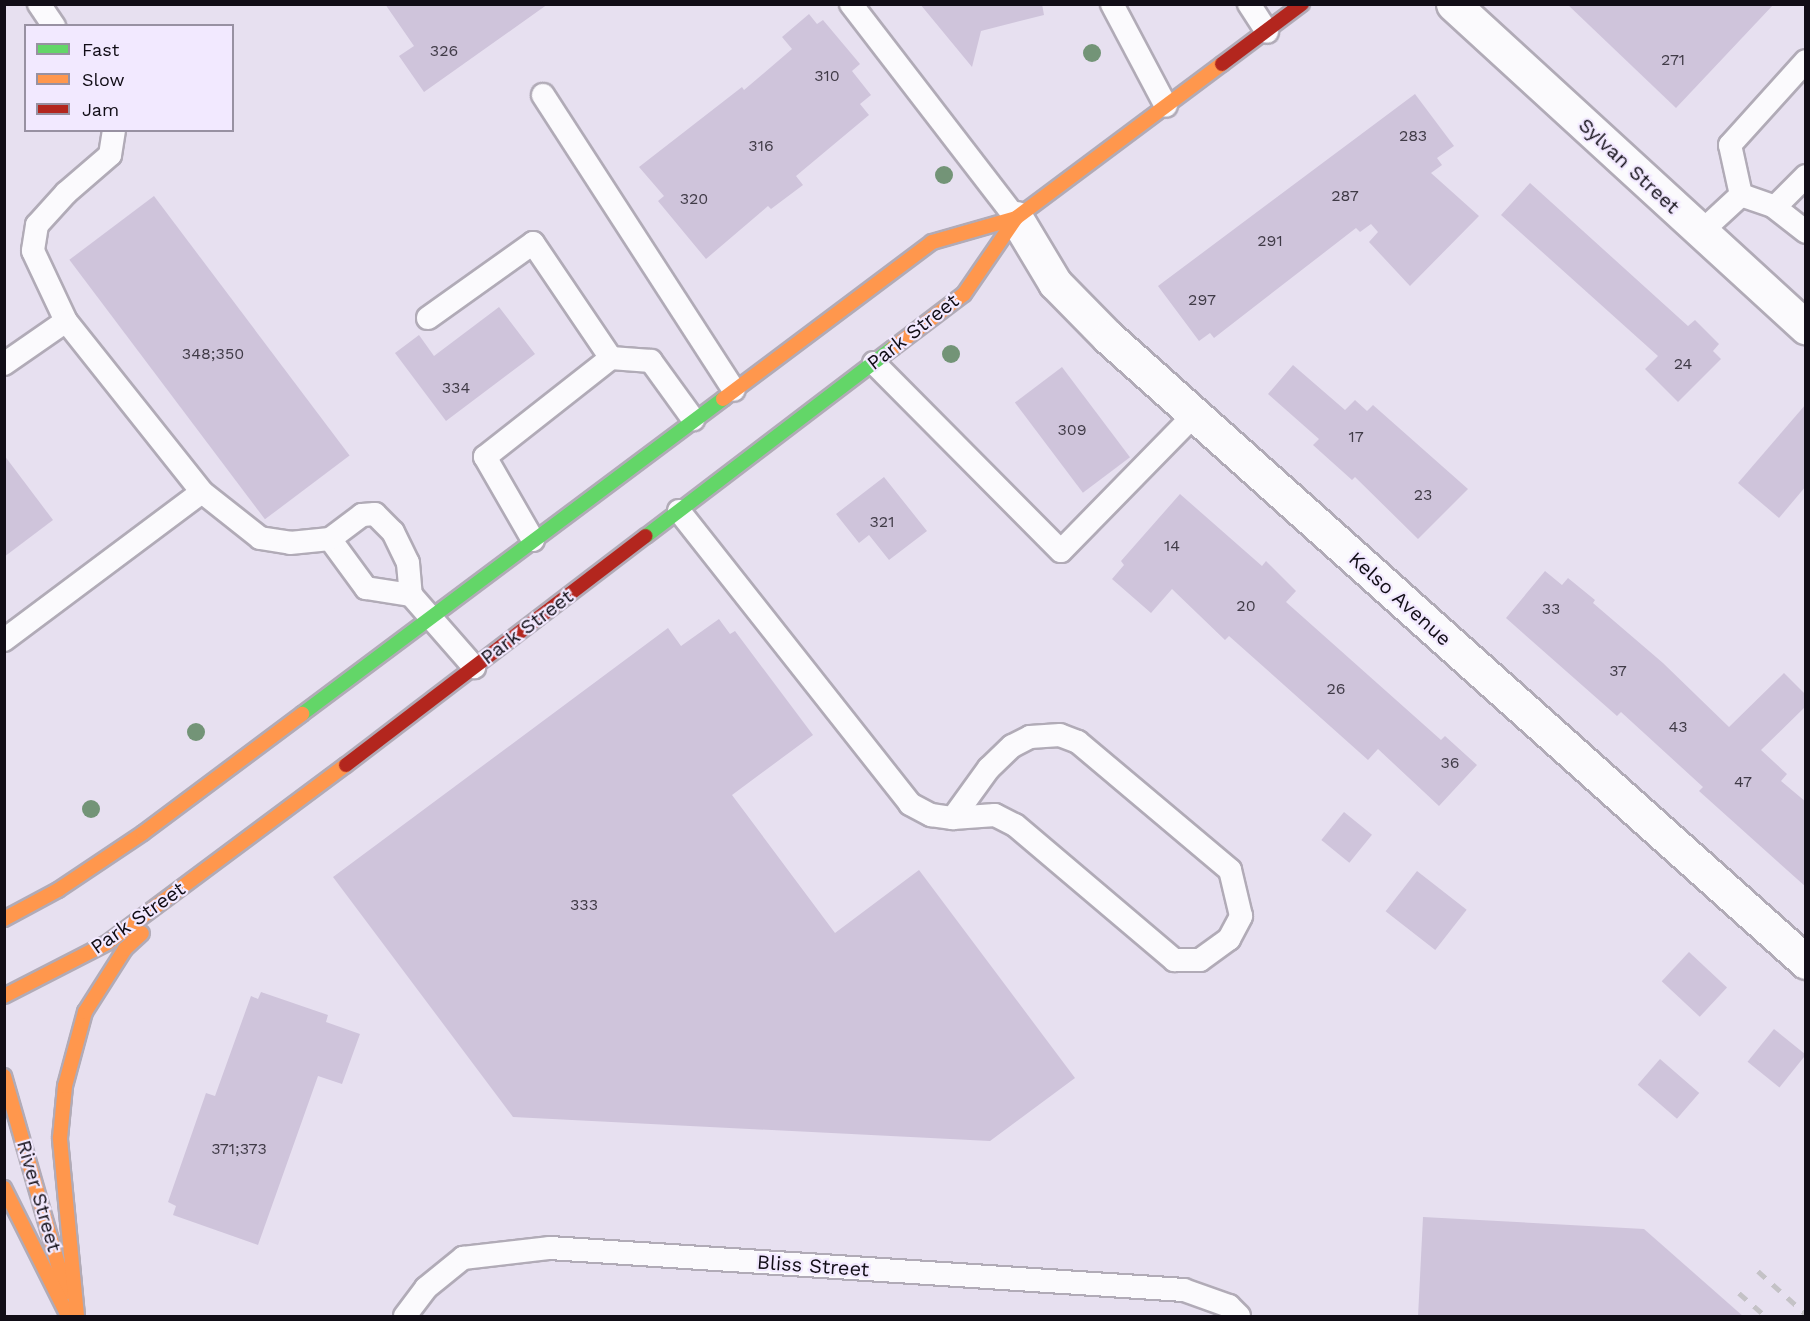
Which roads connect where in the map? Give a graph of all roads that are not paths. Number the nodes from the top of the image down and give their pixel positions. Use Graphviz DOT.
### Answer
graph roads {
  1 [pos="39,4"];
  2 [pos="851,4"];
  3 [pos="1112,4"];
  4 [pos="1249,4"];
  5 [pos="1302,4"];
  6 [pos="1454,4"];
  7 [pos="53,24"];
  8 [pos="1267,32"];
  9 [pos="1806,61"];
  10 [pos="543,95"];
  11 [pos="1166,106"];
  12 [pos="114,132"];
  13 [pos="1806,176"];
  14 [pos="1742,195"];
  15 [pos="1775,207"];
  16 [pos="1016,218"];
  17 [pos="1701,232"];
  18 [pos="1806,232"];
  19 [pos="428,318"];
  20 [pos="1803,320"];
  21 [pos="66,321"];
  22 [pos="611,358"];
  23 [pos="874,363"];
  24 [pos="4,364"];
  25 [pos="734,390"];
  26 [pos="1195,414"];
  27 [pos="693,419"];
  28 [pos="202,492"];
  29 [pos="679,511"];
  30 [pos="330,539"];
  31 [pos="534,540"];
  32 [pos="411,595"];
  33 [pos="432,616"];
  34 [pos="4,640"];
  35 [pos="474,667"];
  36 [pos="953,818"];
  37 [pos="205,872"];
  38 [pos="4,919"];
  39 [pos="1806,962"];
  40 [pos="4,996"];
  41 [pos="4,1076"];
  42 [pos="4,1188"];
  43 [pos="70,1317"];
  44 [pos="77,1317"];
  45 [pos="405,1317"];
  46 [pos="1239,1317"];
  1 -- 7 [label="lane"];
  2 -- 16 [label="lane"];
  3 -- 11 [label="lane"];
  4 -- 8 [label="lane"];
  5 -- 8 [label="main road, Park Street"];
  6 -- 17 [label="street, Sylvan Street"];
  8 -- 11 [label="main road, Park Street"];
  9 -- 14 [label="lane"];
  10 -- 25 [label="lane"];
  11 -- 16 [label="main road, Park Street"];
  12 -- 21 [label="lane"];
  13 -- 15 [label="lane"];
  14 -- 15 [label="lane"];
  14 -- 17 [label="lane"];
  15 -- 18 [label="lane"];
  16 -- 23 [label="main road, Park Street"];
  16 -- 25 [label="main road, Park Street"];
  16 -- 26 [label="street, Kelso Avenue"];
  17 -- 20 [label="street, Sylvan Street"];
  19 -- 22 [label="lane"];
  21 -- 24 [label="lane"];
  21 -- 28 [label="lane"];
  22 -- 27 [label="lane"];
  22 -- 31 [label="lane"];
  23 -- 26 [label="lane"];
  23 -- 29 [label="main road, Park Street"];
  25 -- 27 [label="main road, Park Street"];
  26 -- 39 [label="street, Kelso Avenue"];
  27 -- 31 [label="main road, Park Street"];
  28 -- 30 [label="lane"];
  28 -- 34 [label="lane"];
  29 -- 35 [label="main road, Park Street"];
  29 -- 36 [label="lane"];
  30 -- 32 [label="lane"];
  30 -- 32 [label="lane"];
  31 -- 33 [label="main road, Park Street"];
  32 -- 33 [label="lane"];
  33 -- 35 [label="lane"];
  33 -- 38 [label="main road, Park Street"];
  35 -- 37 [label="main road, Park Street"];
  36 -- 36 [label="lane"];
  37 -- 40 [label="main road, Park Street"];
  37 -- 44 [label="main road"];
  41 -- 43 [label="main road, River Street"];
  42 -- 43 [label="main road"];
  45 -- 46 [label="lane, Bliss Street"];
}
